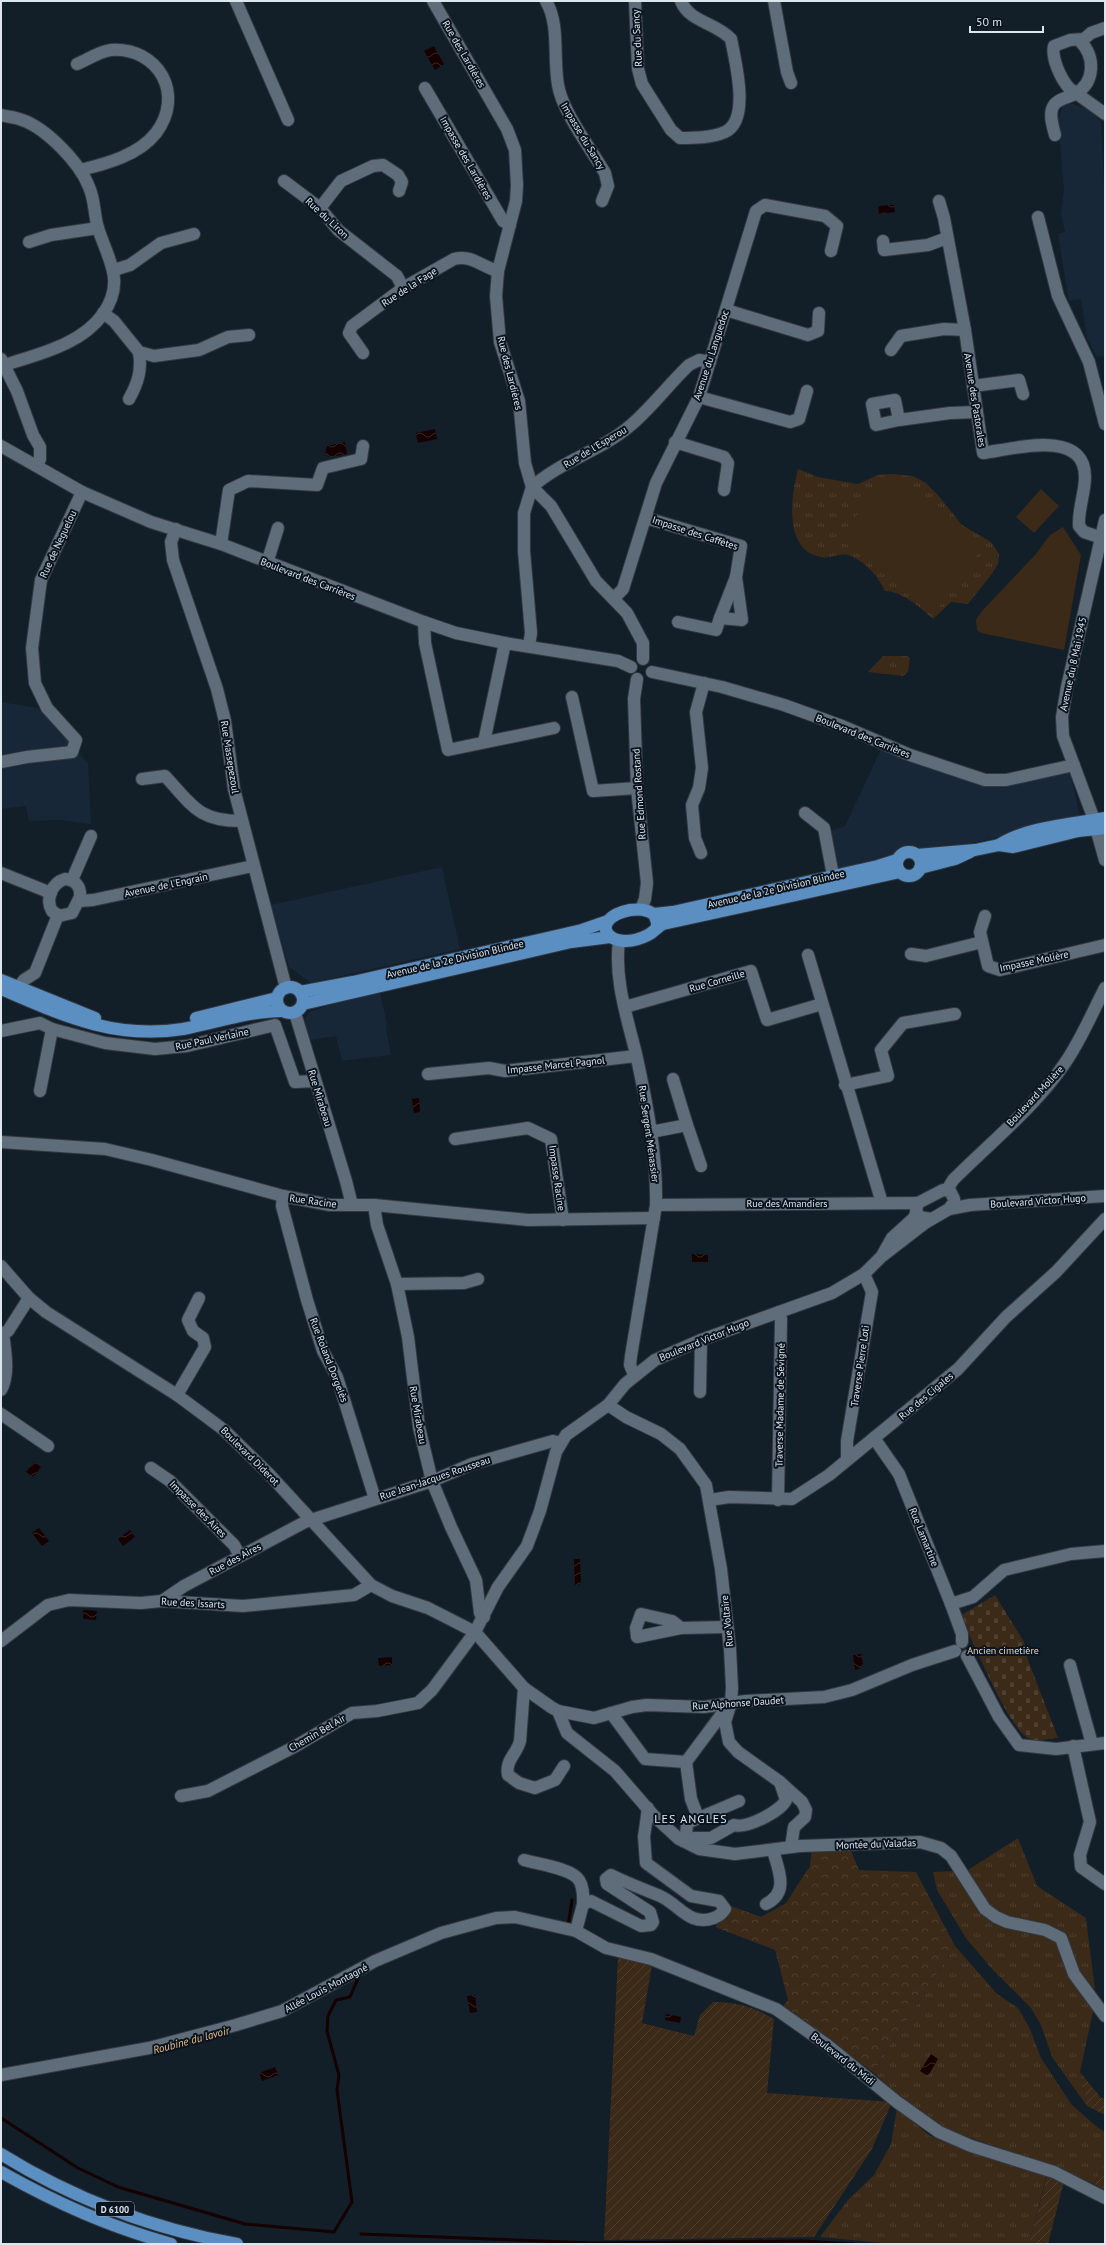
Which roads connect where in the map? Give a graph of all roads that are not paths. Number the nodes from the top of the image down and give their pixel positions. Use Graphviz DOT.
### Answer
graph roads {
  1 [pos="236,1"];
  2 [pos="433,1"];
  3 [pos="546,1"];
  4 [pos="635,1"];
  5 [pos="681,1"];
  6 [pos="774,1"];
  7 [pos="1105,28"];
  8 [pos="1080,41"];
  9 [pos="77,64"];
  10 [pos="791,83"];
  11 [pos="425,88"];
  12 [pos="1076,93"];
  13 [pos="1105,114"];
  14 [pos="1,115"];
  15 [pos="288,120"];
  16 [pos="1055,135"];
  17 [pos="80,170"];
  18 [pos="284,181"];
  19 [pos="399,191"];
  20 [pos="602,201"];
  21 [pos="939,201"];
  22 [pos="320,208"];
  23 [pos="1038,217"];
  24 [pos="510,225"];
  25 [pos="98,228"];
  26 [pos="194,234"];
  27 [pos="947,238"];
  28 [pos="883,241"];
  29 [pos="29,242"];
  30 [pos="831,251"];
  31 [pos="114,270"];
  32 [pos="498,271"];
  33 [pos="403,288"];
  34 [pos="726,310"];
  35 [pos="819,313"];
  36 [pos="103,314"];
  37 [pos="965,330"];
  38 [pos="249,335"];
  39 [pos="892,350"];
  40 [pos="139,352"];
  41 [pos="363,353"];
  42 [pos="3,362"];
  43 [pos="710,362"];
  44 [pos="973,386"];
  45 [pos="807,391"];
  46 [pos="1024,394"];
  47 [pos="699,397"];
  48 [pos="129,399"];
  49 [pos="977,412"];
  50 [pos="899,420"];
  51 [pos="1105,424"];
  52 [pos="33,435"];
  53 [pos="675,442"];
  54 [pos="1,446"];
  55 [pos="363,446"];
  56 [pos="24,458"];
  57 [pos="37,466"];
  58 [pos="532,486"];
  59 [pos="724,490"];
  60 [pos="82,492"];
  61 [pos="646,518"];
  62 [pos="1105,520"];
  63 [pos="278,528"];
  64 [pos="176,529"];
  65 [pos="1102,538"];
  66 [pos="221,544"];
  67 [pos="266,563"];
  68 [pos="736,577"];
  69 [pos="614,598"];
  70 [pos="720,618"];
  71 [pos="424,622"];
  72 [pos="678,622"];
  73 [pos="506,643"];
  74 [pos="529,646"];
  75 [pos="643,659"];
  76 [pos="631,667"];
  77 [pos="652,672"];
  78 [pos="637,679"];
  79 [pos="704,684"];
  80 [pos="572,697"];
  81 [pos="554,728"];
  82 [pos="484,742"];
  83 [pos="1,762"];
  84 [pos="1074,765"];
  85 [pos="142,779"];
  86 [pos="637,788"];
  87 [pos="806,813"];
  88 [pos="242,821"];
  89 [pos="1100,824"];
  90 [pos="91,836"];
  91 [pos="975,850"];
  92 [pos="701,854"];
  93 [pos="917,855"];
  94 [pos="897,860"];
  95 [pos="1105,860"];
  96 [pos="253,866"];
  97 [pos="920,868"];
  98 [pos="900,872"];
  99 [pos="1,873"];
  100 [pos="72,880"];
  101 [pos="834,881"];
  102 [pos="51,893"];
  103 [pos="79,901"];
  104 [pos="642,909"];
  105 [pos="654,914"];
  106 [pos="58,915"];
  107 [pos="985,916"];
  108 [pos="608,921"];
  109 [pos="657,928"];
  110 [pos="615,939"];
  111 [pos="982,942"];
  112 [pos="1105,945"];
  113 [pos="911,954"];
  114 [pos="808,955"];
  115 [pos="1,980"];
  116 [pos="19,987"];
  117 [pos="286,988"];
  118 [pos="1105,988"];
  119 [pos="1,989"];
  120 [pos="277,998"];
  121 [pos="302,998"];
  122 [pos="1101,1003"];
  123 [pos="822,1004"];
  124 [pos="625,1007"];
  125 [pos="282,1011"];
  126 [pos="295,1013"];
  127 [pos="955,1014"];
  128 [pos="52,1029"];
  129 [pos="1,1031"];
  130 [pos="636,1056"];
  131 [pos="428,1074"];
  132 [pos="673,1079"];
  133 [pos="315,1082"];
  134 [pos="846,1085"];
  135 [pos="40,1090"];
  136 [pos="687,1125"];
  137 [pos="651,1132"];
  138 [pos="455,1138"];
  139 [pos="1,1142"];
  140 [pos="701,1166"];
  141 [pos="283,1196"];
  142 [pos="1105,1196"];
  143 [pos="950,1199"];
  144 [pos="882,1203"];
  145 [pos="352,1205"];
  146 [pos="374,1205"];
  147 [pos="656,1205"];
  148 [pos="917,1208"];
  149 [pos="654,1218"];
  150 [pos="931,1219"];
  151 [pos="1105,1219"];
  152 [pos="563,1220"];
  153 [pos="881,1257"];
  154 [pos="1,1266"];
  155 [pos="864,1274"];
  156 [pos="478,1279"];
  157 [pos="397,1284"];
  158 [pos="29,1298"];
  159 [pos="199,1298"];
  160 [pos="779,1312"];
  161 [pos="2,1334"];
  162 [pos="701,1340"];
  163 [pos="634,1375"];
  164 [pos="1,1390"];
  165 [pos="700,1392"];
  166 [pos="177,1395"];
  167 [pos="608,1405"];
  168 [pos="1,1414"];
  169 [pos="874,1438"];
  170 [pos="561,1443"];
  171 [pos="48,1446"];
  172 [pos="847,1460"];
  173 [pos="151,1468"];
  174 [pos="432,1481"];
  175 [pos="375,1499"];
  176 [pos="710,1500"];
  177 [pos="778,1500"];
  178 [pos="310,1520"];
  179 [pos="1105,1551"];
  180 [pos="240,1556"];
  181 [pos="372,1585"];
  182 [pos="162,1601"];
  183 [pos="951,1604"];
  184 [pos="484,1617"];
  185 [pos="727,1627"];
  186 [pos="681,1628"];
  187 [pos="475,1632"];
  188 [pos="1,1641"];
  189 [pos="959,1646"];
  190 [pos="1070,1665"];
  191 [pos="524,1688"];
  192 [pos="731,1703"];
  193 [pos="558,1711"];
  194 [pos="612,1713"];
  195 [pos="1105,1743"];
  196 [pos="1092,1744"];
  197 [pos="1073,1746"];
  198 [pos="686,1762"];
  199 [pos="564,1766"];
  200 [pos="780,1782"];
  201 [pos="181,1796"];
  202 [pos="739,1802"];
  203 [pos="648,1808"];
  204 [pos="698,1817"];
  205 [pos="686,1840"];
  206 [pos="796,1846"];
  207 [pos="773,1850"];
  208 [pos="524,1860"];
  209 [pos="1105,1884"];
  210 [pos="583,1904"];
  211 [pos="766,1904"];
  212 [pos="576,1931"];
  213 [pos="1105,2016"];
  214 [pos="1,2075"];
  215 [pos="1,2154"];
  216 [pos="1,2172"];
  217 [pos="1105,2198"];
  218 [pos="171,2244"];
  219 [pos="236,2244"];
  1 -- 15 [label="street"];
  2 -- 24 [label="street, Rue des Lardières"];
  3 -- 20 [label="street, Impasse du Sancy"];
  4 -- 5 [label="street, Rue du Sancy"];
  6 -- 10 [label="street"];
  7 -- 8 [label="street"];
  8 -- 12 [label="street"];
  8 -- 12 [label="street"];
  9 -- 17 [label="street"];
  11 -- 24 [label="street, Impasse des Lardières"];
  12 -- 13 [label="street"];
  12 -- 16 [label="street"];
  14 -- 17 [label="street"];
  17 -- 25 [label="street"];
  18 -- 22 [label="street, Rue du Liron"];
  19 -- 22 [label="street"];
  21 -- 27 [label="street, Avenue des Pastorales"];
  22 -- 33 [label="street, Rue du Liron"];
  23 -- 51 [label="street"];
  24 -- 32 [label="street, Rue des Lardières"];
  25 -- 29 [label="street"];
  25 -- 31 [label="street"];
  26 -- 31 [label="street"];
  27 -- 28 [label="street"];
  27 -- 37 [label="street, Avenue des Pastorales"];
  30 -- 34 [label="street, Avenue du Languedoc"];
  31 -- 36 [label="street"];
  32 -- 33 [label="street, Rue de la Fage"];
  32 -- 58 [label="street, Rue des Lardières"];
  33 -- 41 [label="street, Rue de la Fage"];
  34 -- 35 [label="street"];
  34 -- 43 [label="street, Avenue du Languedoc"];
  36 -- 40 [label="street"];
  36 -- 42 [label="street"];
  37 -- 39 [label="street"];
  37 -- 44 [label="street, Avenue des Pastorales"];
  38 -- 40 [label="street"];
  40 -- 48 [label="street"];
  42 -- 52 [label="street"];
  43 -- 47 [label="street, Avenue du Languedoc"];
  43 -- 58 [label="street, Rue de l'Esperou"];
  44 -- 46 [label="street"];
  44 -- 49 [label="street, Avenue des Pastorales"];
  45 -- 47 [label="street"];
  47 -- 53 [label="street, Avenue du Languedoc"];
  49 -- 50 [label="street"];
  49 -- 65 [label="street, Avenue des Pastorales"];
  52 -- 56 [label="street"];
  52 -- 57 [label="street"];
  53 -- 59 [label="street"];
  53 -- 61 [label="street, Avenue du Languedoc"];
  54 -- 56 [label="street, Boulevard des Carrières"];
  55 -- 66 [label="street"];
  56 -- 57 [label="street, Boulevard des Carrières"];
  57 -- 60 [label="street, Boulevard des Carrières"];
  58 -- 69 [label="street"];
  58 -- 74 [label="street"];
  60 -- 64 [label="street, Boulevard des Carrières"];
  60 -- 83 [label="street, Rue de Neguelou"];
  61 -- 68 [label="street, Impasse des Caffètes"];
  61 -- 69 [label="street, Avenue du Languedoc"];
  62 -- 65 [label="street, Avenue du 8 Mai 1945"];
  63 -- 67 [label="street"];
  64 -- 66 [label="street, Boulevard des Carrières"];
  64 -- 88 [label="street, Rue Massepezoul"];
  65 -- 84 [label="street, Avenue du 8 Mai 1945"];
  66 -- 67 [label="street, Boulevard des Carrières"];
  67 -- 71 [label="street, Boulevard des Carrières"];
  68 -- 70 [label="street"];
  68 -- 70 [label="street, Impasse des Caffètes"];
  69 -- 75 [label="street"];
  70 -- 72 [label="street"];
  71 -- 73 [label="street, Boulevard des Carrières"];
  71 -- 82 [label="street"];
  73 -- 74 [label="street, Boulevard des Carrières"];
  73 -- 82 [label="street"];
  74 -- 76 [label="street, Boulevard des Carrières"];
  75 -- 76 [label="street"];
  75 -- 77 [label="street"];
  76 -- 78 [label="street"];
  77 -- 78 [label="street"];
  77 -- 79 [label="street, Boulevard des Carrières"];
  78 -- 86 [label="street, Rue Edmond Rostand"];
  79 -- 84 [label="street, Boulevard des Carrières"];
  79 -- 92 [label="street"];
  80 -- 86 [label="street"];
  81 -- 82 [label="street"];
  84 -- 89 [label="street, Avenue du 8 Mai 1945"];
  85 -- 88 [label="street"];
  86 -- 104 [label="street, Rue Edmond Rostand"];
  87 -- 101 [label="street"];
  88 -- 96 [label="street, Rue Massepezoul"];
  89 -- 91 [label="main road"];
  89 -- 95 [label="street"];
  90 -- 100 [label="street"];
  91 -- 93 [label="main road"];
  91 -- 97 [label="main road"];
  93 -- 94 [label="main road"];
  93 -- 97 [label="main road"];
  94 -- 98 [label="main road"];
  94 -- 101 [label="main road, Avenue de la 2e Division Blindee"];
  96 -- 103 [label="street, Avenue de l'Engrain"];
  96 -- 117 [label="street, Rue Massepezoul"];
  97 -- 98 [label="main road"];
  98 -- 101 [label="main road, Avenue de la 2e Division Blindee"];
  99 -- 102 [label="street"];
  100 -- 102 [label="street"];
  100 -- 103 [label="street"];
  101 -- 105 [label="main road, Avenue de la 2e Division Blindee"];
  101 -- 109 [label="main road, Avenue de la 2e Division Blindee"];
  102 -- 106 [label="street"];
  103 -- 106 [label="street"];
  104 -- 105 [label="main road"];
  104 -- 108 [label="main road, Avenue de la 2e Division Blindee"];
  105 -- 109 [label="main road"];
  106 -- 116 [label="street"];
  107 -- 111 [label="street, Impasse Molière"];
  108 -- 110 [label="main road"];
  108 -- 121 [label="main road, Avenue de la 2e Division Blindee"];
  109 -- 110 [label="main road, Avenue de la 2e Division Blindee"];
  110 -- 121 [label="main road, Avenue de la 2e Division Blindee"];
  110 -- 124 [label="street, Rue Sergent Ménassier"];
  111 -- 112 [label="street, Impasse Molière"];
  111 -- 113 [label="street"];
  114 -- 123 [label="street"];
  115 -- 116 [label="main road"];
  116 -- 120 [label="main road"];
  117 -- 120 [label="main road"];
  117 -- 121 [label="main road"];
  118 -- 122 [label="street, Boulevard Molière"];
  119 -- 125 [label="main road"];
  120 -- 125 [label="main road"];
  121 -- 126 [label="main road"];
  122 -- 143 [label="street, Boulevard Molière"];
  123 -- 124 [label="street, Rue Corneille"];
  123 -- 134 [label="street"];
  124 -- 130 [label="street, Rue Sergent Ménassier"];
  125 -- 126 [label="main road"];
  126 -- 133 [label="street, Rue Mirabeau"];
  127 -- 134 [label="street"];
  128 -- 129 [label="street, Rue Paul Verlaine"];
  128 -- 133 [label="street, Rue Paul Verlaine"];
  128 -- 135 [label="street"];
  130 -- 131 [label="street, Impasse Marcel Pagnol"];
  130 -- 137 [label="street, Rue Sergent Ménassier"];
  132 -- 136 [label="street"];
  133 -- 145 [label="street, Rue Mirabeau"];
  134 -- 144 [label="street"];
  136 -- 137 [label="street"];
  136 -- 140 [label="street"];
  137 -- 147 [label="street, Rue Sergent Ménassier"];
  138 -- 152 [label="street, Impasse Racine"];
  139 -- 141 [label="street, Rue Racine"];
  141 -- 145 [label="street, Rue Racine"];
  141 -- 175 [label="street, Rue Roland Dorgelès"];
  142 -- 143 [label="street, Boulevard Victor Hugo"];
  143 -- 148 [label="street"];
  143 -- 150 [label="street, Boulevard Victor Hugo"];
  144 -- 147 [label="street, Rue des Amandiers"];
  144 -- 148 [label="street, Rue des Amandiers"];
  145 -- 146 [label="street, Rue Racine"];
  146 -- 152 [label="street, Rue Racine"];
  146 -- 157 [label="street, Rue Mirabeau"];
  147 -- 149 [label="street, Rue Sergent Ménassier"];
  148 -- 150 [label="street"];
  148 -- 153 [label="street, Boulevard Victor Hugo"];
  149 -- 152 [label="street, Rue Racine"];
  149 -- 163 [label="street, Rue Sergent Ménassier"];
  150 -- 153 [label="street, Boulevard Victor Hugo"];
  151 -- 169 [label="street, Rue des Cigales"];
  153 -- 155 [label="street, Boulevard Victor Hugo"];
  154 -- 158 [label="street, Boulevard Diderot"];
  155 -- 160 [label="street, Boulevard Victor Hugo"];
  155 -- 172 [label="street, Traverse Pierre Loti"];
  156 -- 157 [label="street"];
  157 -- 174 [label="street, Rue Mirabeau"];
  158 -- 161 [label="street"];
  158 -- 166 [label="street, Boulevard Diderot"];
  159 -- 166 [label="street"];
  160 -- 162 [label="street, Boulevard Victor Hugo"];
  160 -- 177 [label="street, Traverse Madame de Sévigné"];
  161 -- 164 [label="street"];
  162 -- 163 [label="street, Boulevard Victor Hugo"];
  162 -- 165 [label="street"];
  163 -- 167 [label="street, Boulevard Victor Hugo"];
  166 -- 178 [label="street, Boulevard Diderot"];
  167 -- 170 [label="street, Boulevard Victor Hugo"];
  167 -- 176 [label="street, Rue Voltaire"];
  168 -- 171 [label="street"];
  169 -- 172 [label="street, Rue des Cigales"];
  169 -- 183 [label="street, Rue Lamartine"];
  170 -- 174 [label="street, Rue Jean-Jacques Rousseau"];
  170 -- 184 [label="street, Boulevard Victor Hugo"];
  172 -- 177 [label="street, Rue des Cigales"];
  173 -- 180 [label="street, Impasse des Aires"];
  174 -- 175 [label="street, Rue Jean-Jacques Rousseau"];
  174 -- 184 [label="street, Rue Mirabeau"];
  175 -- 178 [label="street, Rue Jean-Jacques Rousseau"];
  176 -- 177 [label="street, Rue des Cigales"];
  176 -- 185 [label="street, Rue Voltaire"];
  178 -- 180 [label="street, Rue des Aires"];
  178 -- 181 [label="street, Boulevard Diderot"];
  179 -- 183 [label="street"];
  180 -- 182 [label="street, Rue des Aires"];
  181 -- 182 [label="street, Rue des Issarts"];
  181 -- 187 [label="street, Boulevard Diderot"];
  182 -- 188 [label="street, Rue des Issarts"];
  183 -- 189 [label="street, Rue Lamartine"];
  184 -- 187 [label="street, Boulevard Victor Hugo"];
  185 -- 186 [label="street"];
  185 -- 192 [label="street, Rue Voltaire"];
  187 -- 191 [label="street, Rue Alphonse Daudet"];
  187 -- 201 [label="street, Chemin Bel Air"];
  189 -- 192 [label="street, Rue Alphonse Daudet"];
  189 -- 197 [label="street, Rue Lamartine"];
  190 -- 196 [label="street"];
  191 -- 193 [label="street, Rue Alphonse Daudet"];
  191 -- 199 [label="street"];
  192 -- 194 [label="street, Rue Alphonse Daudet"];
  192 -- 198 [label="street"];
  192 -- 200 [label="street, Rue Voltaire"];
  193 -- 194 [label="street, Rue Alphonse Daudet"];
  193 -- 203 [label="street, Montée du Valadas"];
  194 -- 198 [label="street"];
  195 -- 196 [label="street"];
  196 -- 197 [label="street"];
  197 -- 209 [label="street"];
  198 -- 204 [label="street"];
  200 -- 205 [label="street"];
  200 -- 206 [label="street, Rue Voltaire"];
  202 -- 204 [label="street"];
  203 -- 205 [label="street, Montée du Valadas"];
  203 -- 210 [label="street"];
  204 -- 205 [label="street"];
  205 -- 207 [label="street, Montée du Valadas"];
  206 -- 207 [label="street, Montée du Valadas"];
  206 -- 213 [label="street, Montée du Valadas"];
  207 -- 211 [label="street"];
  208 -- 210 [label="street"];
  210 -- 212 [label="street"];
  212 -- 214 [label="street, Allée Louis Montagné"];
  212 -- 217 [label="street, Boulevard du Midi"];
  215 -- 219 [label="main road, D 6100"];
  216 -- 218 [label="main road, D 6100"];
}
